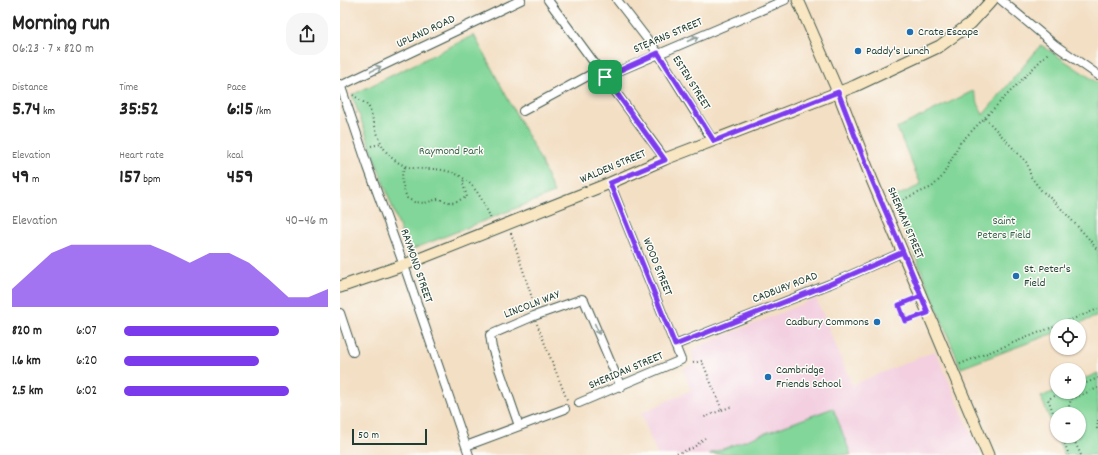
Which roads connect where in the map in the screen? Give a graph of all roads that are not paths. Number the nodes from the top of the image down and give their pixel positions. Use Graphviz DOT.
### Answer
graph roads {
  1 [pos="521,0"];
  2 [pos="548,0"];
  3 [pos="617,0"];
  4 [pos="786,0"];
  5 [pos="798,0"];
  6 [pos="992,0"];
  7 [pos="1002,0"];
  8 [pos="658,53"];
  9 [pos="599,70"];
  10 [pos="1098,75"];
  11 [pos="605,77"];
  12 [pos="340,85"];
  13 [pos="838,92"];
  14 [pos="523,111"];
  15 [pos="714,141"];
  16 [pos="665,160"];
  17 [pos="610,183"];
  18 [pos="903,252"];
  19 [pos="404,265"];
  20 [pos="340,287"];
  21 [pos="921,296"];
  22 [pos="340,313"];
  23 [pos="928,313"];
  24 [pos="675,345"];
  25 [pos="353,352"];
  26 [pos="681,360"];
  27 [pos="621,386"];
  28 [pos="579,403"];
  29 [pos="567,408"];
  30 [pos="518,426"];
  31 [pos="466,446"];
  32 [pos="469,455"];
  33 [pos="988,455"];
  12 -- 1 [label="street, UPLAND ROAD, one-way"];
  2 -- 9 [label="street"];
  3 -- 8 [label="street, ESTEN STREET"];
  8 -- 4 [label="street, STEARNS STREET, one-way"];
  5 -- 13 [label="street, SHERMAN STREET"];
  6 -- 13 [label="street, WALDEN STREET"];
  7 -- 10 [label="street"];
  8 -- 11 [label="street, STEARNS STREET"];
  8 -- 15 [label="street, ESTEN STREET"];
  9 -- 11 [label="street"];
  9 -- 14 [label="street"];
  11 -- 16 [label="street"];
  12 -- 19 [label="street, RAYMOND STREET"];
  13 -- 15 [label="street, WALDEN STREET"];
  13 -- 18 [label="street, SHERMAN STREET"];
  15 -- 16 [label="street, WALDEN STREET"];
  16 -- 17 [label="street, WALDEN STREET"];
  17 -- 19 [label="street, WALDEN STREET"];
  17 -- 24 [label="street, WOOD STREET"];
  18 -- 21 [label="street, SHERMAN STREET"];
  18 -- 24 [label="street, CADBURY ROAD"];
  19 -- 20 [label="street, WALDEN STREET"];
  19 -- 31 [label="street, RAYMOND STREET"];
  21 -- 23 [label="street, SHERMAN STREET"];
  21 -- 23 [label="lane"];
  22 -- 25 [label="street"];
  23 -- 33 [label="street, SHERMAN STREET"];
  24 -- 26 [label="street, WOOD STREET"];
  26 -- 27 [label="street, SHERIDAN STREET"];
  27 -- 28 [label="street, SHERIDAN STREET"];
  30 -- 27 [label="street, LINCOLN WAY, one-way"];
  29 -- 30 [label="street"];
  30 -- 31 [label="street"];
  31 -- 32 [label="street, RAYMOND STREET"];
}
